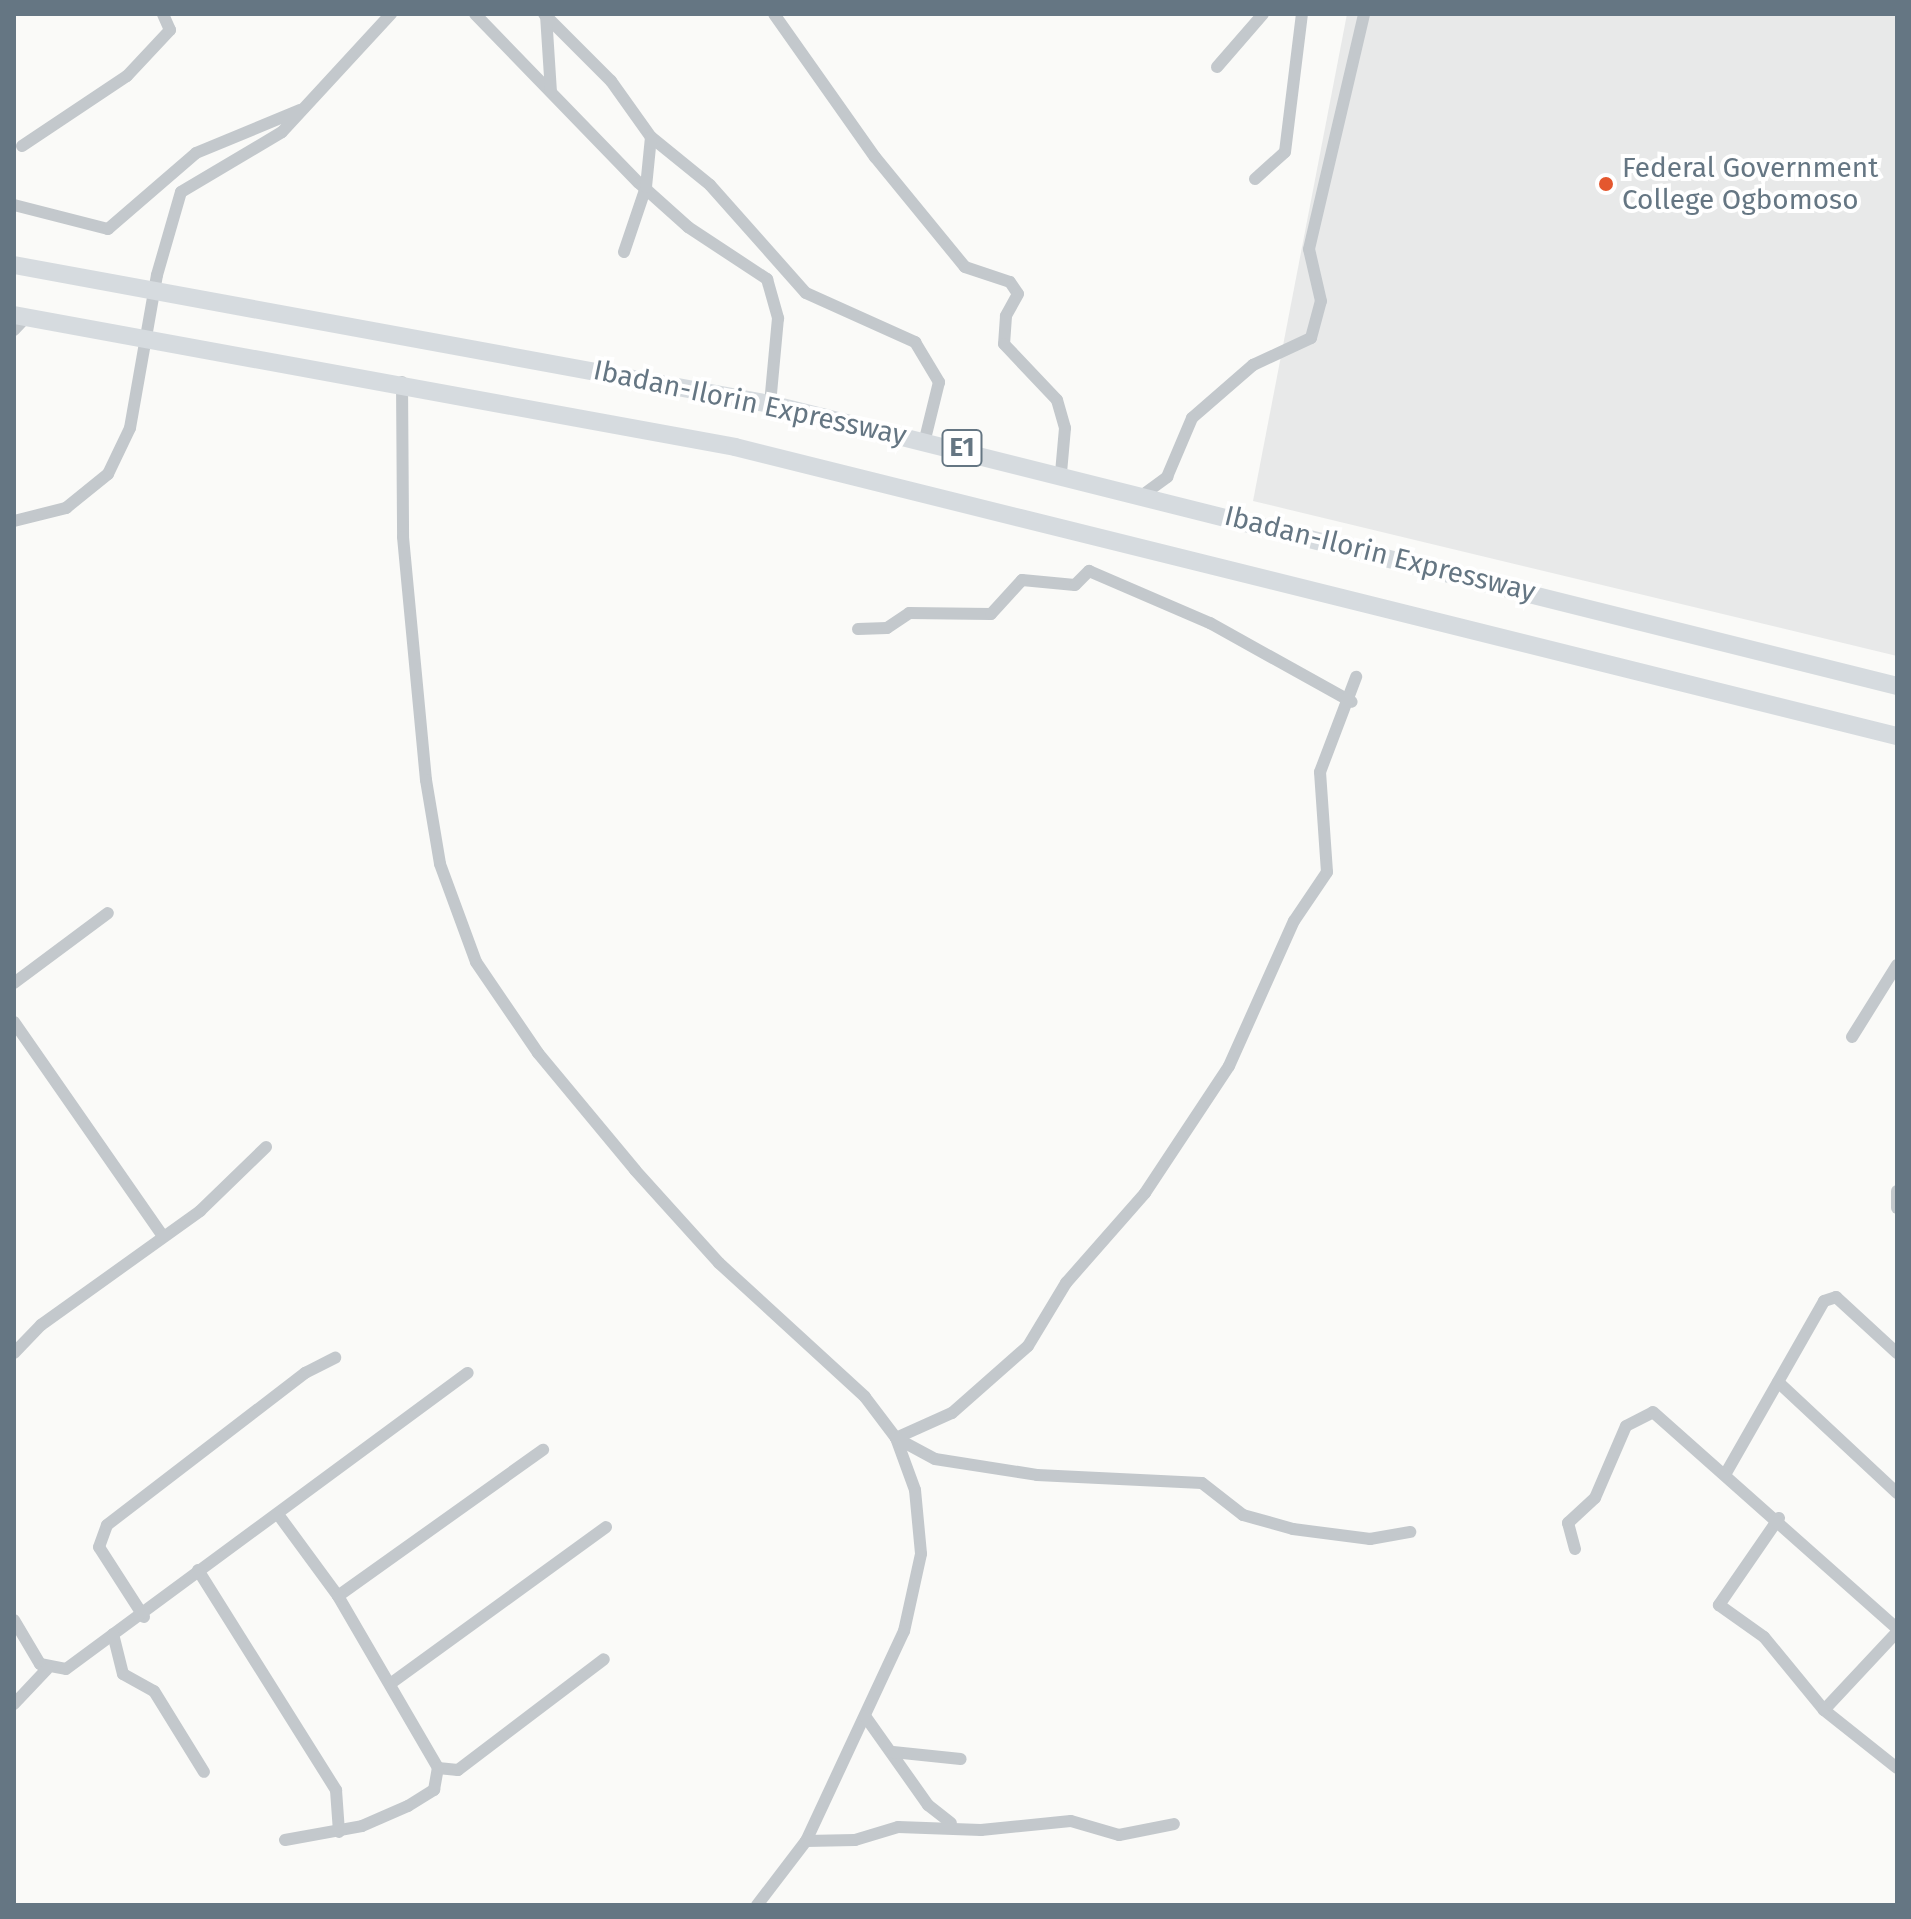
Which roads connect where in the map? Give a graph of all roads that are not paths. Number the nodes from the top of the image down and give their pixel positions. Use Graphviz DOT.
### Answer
graph roads {
  1 [pos="163,14"];
  2 [pos="391,14"];
  3 [pos="475,14"];
  4 [pos="774,14"];
  5 [pos="1263,14"];
  6 [pos="1302,14"];
  7 [pos="1364,14"];
  8 [pos="545,15"];
  9 [pos="1217,67"];
  10 [pos="551,92"];
  11 [pos="309,105"];
  12 [pos="651,137"];
  13 [pos="22,146"];
  14 [pos="1255,179"];
  15 [pos="645,188"];
  16 [pos="14,205"];
  17 [pos="624,252"];
  18 [pos="14,265"];
  19 [pos="18,321"];
  20 [pos="402,382"];
  21 [pos="770,404"];
  22 [pos="925,439"];
  23 [pos="1061,473"];
  24 [pos="1144,494"];
  25 [pos="14,521"];
  26 [pos="858,629"];
  27 [pos="1356,677"];
  28 [pos="1897,686"];
  29 [pos="1352,702"];
  30 [pos="1897,736"];
  31 [pos="108,913"];
  32 [pos="1897,965"];
  33 [pos="1892,976"];
  34 [pos="14,983"];
  35 [pos="14,1022"];
  36 [pos="1852,1037"];
  37 [pos="266,1147"];
  38 [pos="1897,1191"];
  39 [pos="1897,1208"];
  40 [pos="162,1235"];
  41 [pos="14,1353"];
  42 [pos="1897,1353"];
  43 [pos="335,1358"];
  44 [pos="468,1373"];
  45 [pos="1778,1382"];
  46 [pos="896,1438"];
  47 [pos="543,1450"];
  48 [pos="1726,1473"];
  49 [pos="1897,1493"];
  50 [pos="280,1517"];
  51 [pos="1779,1518"];
  52 [pos="606,1527"];
  53 [pos="1410,1532"];
  54 [pos="1575,1549"];
  55 [pos="198,1570"];
  56 [pos="338,1596"];
  57 [pos="144,1617"];
  58 [pos="14,1620"];
  59 [pos="1897,1631"];
  60 [pos="113,1634"];
  61 [pos="604,1659"];
  62 [pos="47,1669"];
  63 [pos="390,1684"];
  64 [pos="14,1704"];
  65 [pos="1824,1710"];
  66 [pos="865,1716"];
  67 [pos="893,1752"];
  68 [pos="961,1759"];
  69 [pos="438,1768"];
  70 [pos="1897,1768"];
  71 [pos="204,1772"];
  72 [pos="954,1824"];
  73 [pos="1174,1824"];
  74 [pos="339,1832"];
  75 [pos="285,1840"];
  76 [pos="806,1841"];
  77 [pos="757,1905"];
  1 -- 13 [label="street"];
  2 -- 11 [label="street"];
  3 -- 10 [label="street"];
  4 -- 23 [label="street"];
  5 -- 9 [label="street"];
  6 -- 14 [label="street"];
  7 -- 24 [label="street"];
  8 -- 10 [label="street"];
  8 -- 12 [label="street"];
  10 -- 15 [label="street"];
  11 -- 16 [label="street"];
  11 -- 25 [label="street"];
  12 -- 15 [label="street"];
  12 -- 22 [label="street"];
  15 -- 17 [label="street"];
  15 -- 21 [label="street"];
  18 -- 21 [label="highway, Ibadan-Ilorin Expressway / E1"];
  19 -- 20 [label="highway, Ibadan-Ilorin Expressway / E1"];
  20 -- 30 [label="highway, Ibadan-Ilorin Expressway / E1"];
  20 -- 46 [label="street"];
  21 -- 22 [label="highway, Ibadan-Ilorin Expressway / E1"];
  22 -- 23 [label="highway, Ibadan-Ilorin Expressway / E1"];
  23 -- 24 [label="highway, Ibadan-Ilorin Expressway / E1"];
  24 -- 28 [label="highway, Ibadan-Ilorin Expressway / E1"];
  26 -- 29 [label="street"];
  27 -- 29 [label="street"];
  29 -- 46 [label="street"];
  31 -- 34 [label="street"];
  32 -- 33 [label="street"];
  33 -- 36 [label="street"];
  35 -- 40 [label="street"];
  37 -- 40 [label="street"];
  38 -- 39 [label="street"];
  40 -- 41 [label="street"];
  42 -- 45 [label="street"];
  43 -- 57 [label="street"];
  44 -- 50 [label="street"];
  45 -- 48 [label="street"];
  45 -- 49 [label="street"];
  46 -- 53 [label="street"];
  46 -- 66 [label="street"];
  47 -- 56 [label="street"];
  48 -- 51 [label="street"];
  48 -- 54 [label="street"];
  50 -- 55 [label="street"];
  50 -- 56 [label="street"];
  51 -- 59 [label="street"];
  51 -- 65 [label="street"];
  52 -- 63 [label="street"];
  55 -- 57 [label="street"];
  55 -- 74 [label="street"];
  56 -- 63 [label="street"];
  57 -- 60 [label="street"];
  58 -- 62 [label="street"];
  59 -- 65 [label="street"];
  60 -- 62 [label="street"];
  60 -- 71 [label="street"];
  61 -- 69 [label="street"];
  62 -- 64 [label="street"];
  63 -- 69 [label="street"];
  65 -- 70 [label="street"];
  66 -- 67 [label="street"];
  66 -- 76 [label="street"];
  67 -- 68 [label="street"];
  67 -- 72 [label="street"];
  69 -- 74 [label="street"];
  72 -- 73 [label="street"];
  72 -- 76 [label="street"];
  74 -- 75 [label="street"];
  76 -- 77 [label="street"];
}
